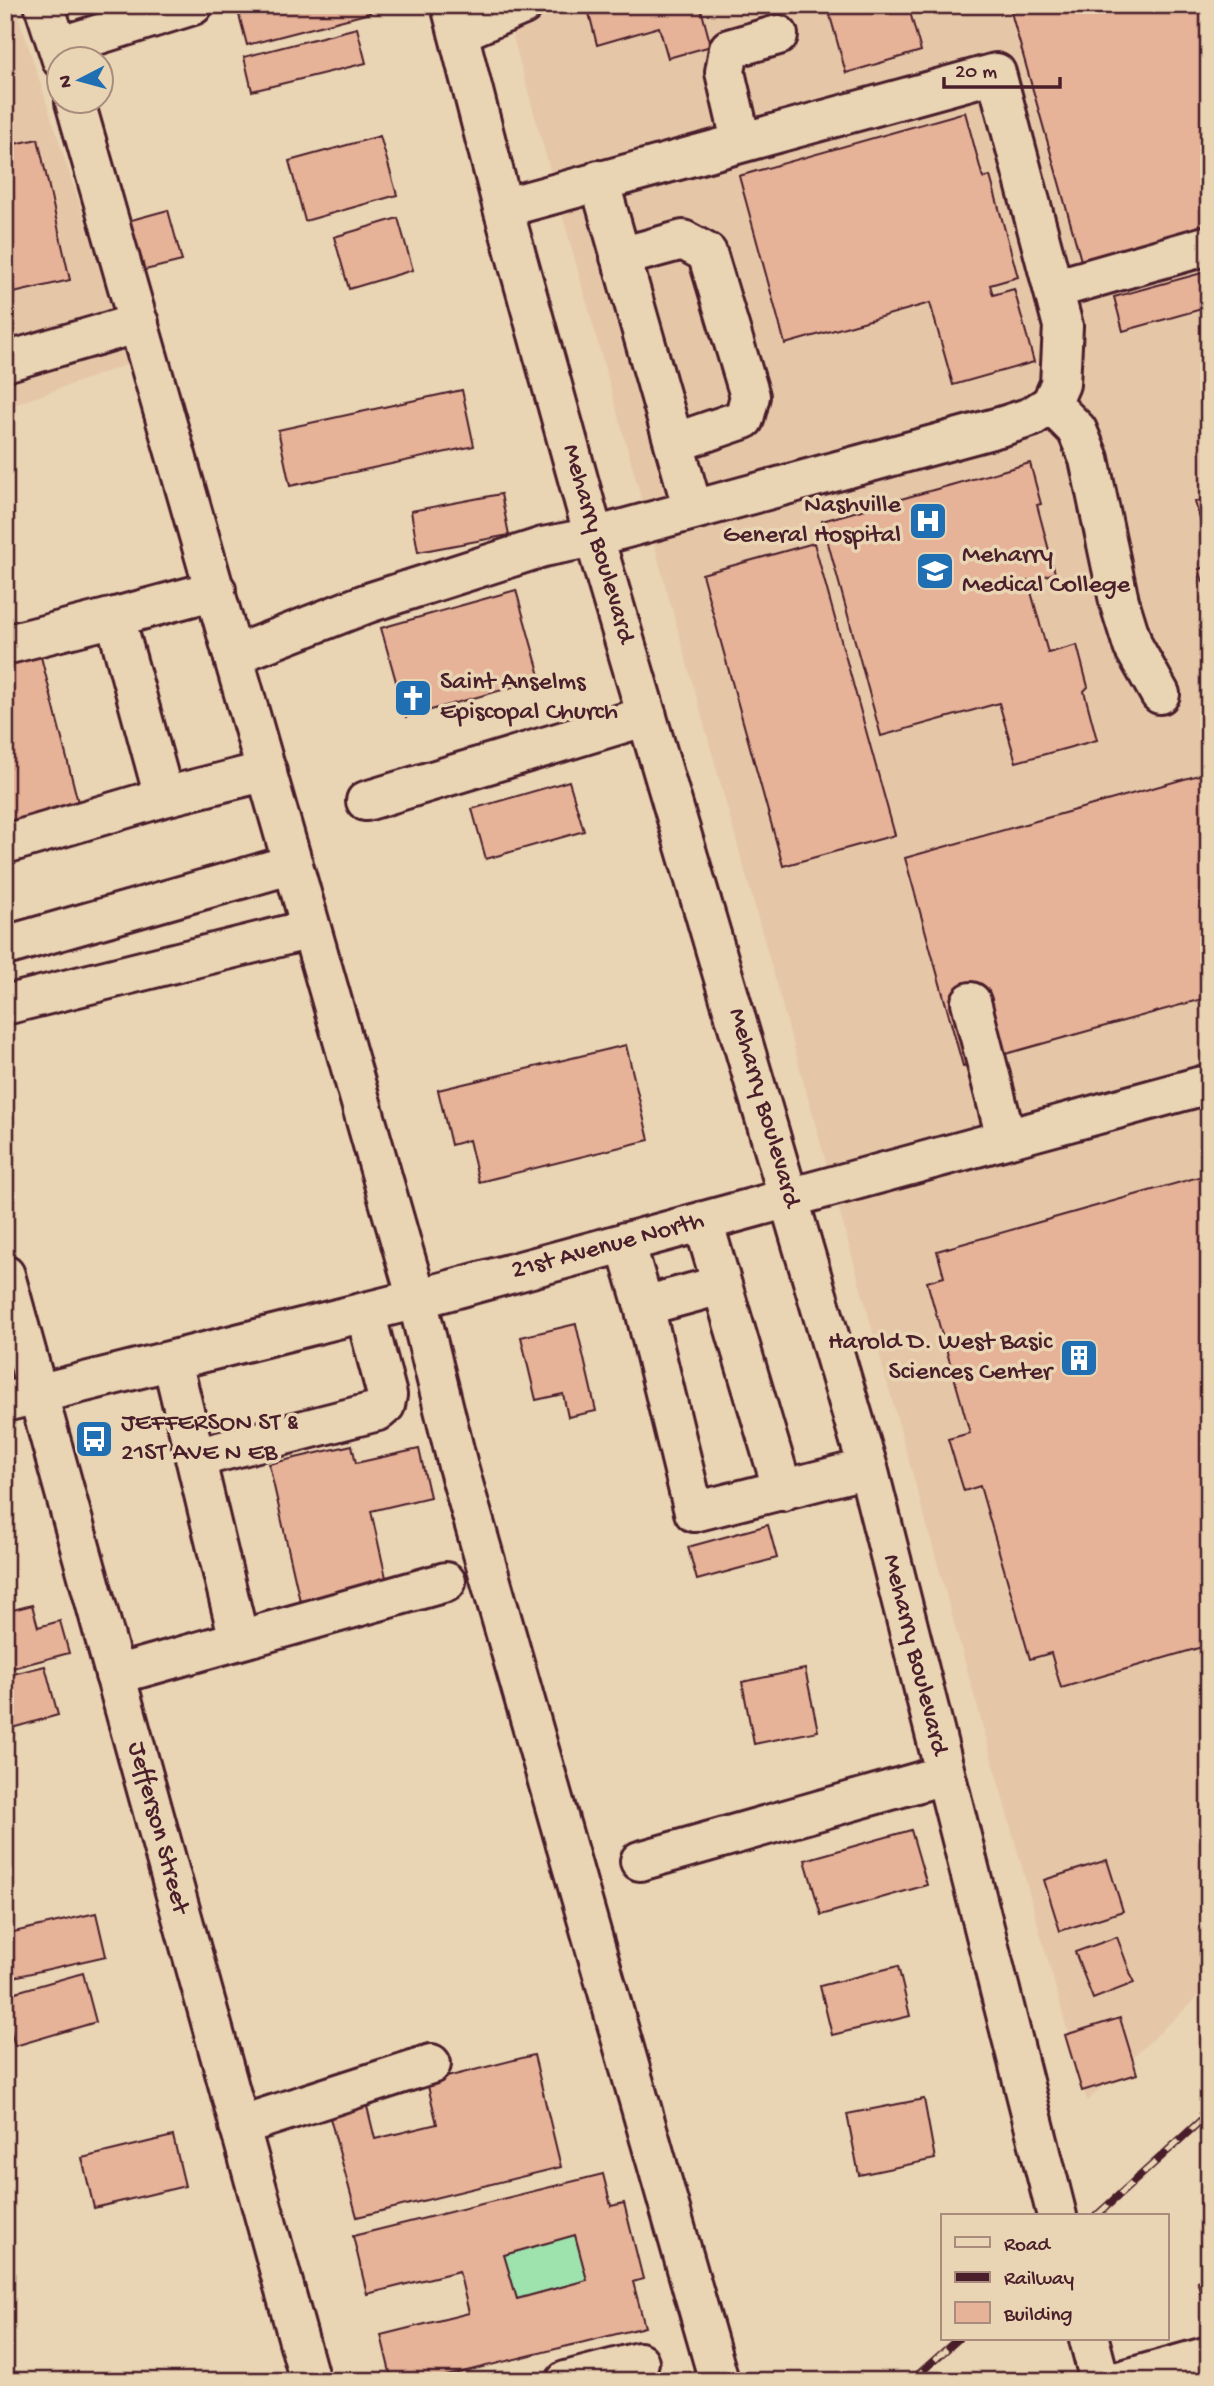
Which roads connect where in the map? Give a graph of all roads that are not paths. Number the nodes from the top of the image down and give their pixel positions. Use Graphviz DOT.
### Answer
graph roads {
  1 [pos="44,5"];
  2 [pos="193,5"];
  3 [pos="523,5"];
  4 [pos="455,19"];
  5 [pos="778,35"];
  6 [pos="58,46"];
  7 [pos="79,46"];
  8 [pos="79,116"];
  9 [pos="741,141"];
  10 [pos="599,180"];
  11 [pos="503,208"];
  12 [pos="1209,245"];
  13 [pos="620,257"];
  14 [pos="1054,289"];
  15 [pos="139,323"];
  16 [pos="5,362"];
  17 [pos="1051,404"];
  18 [pos="674,443"];
  19 [pos="693,510"];
  20 [pos="594,537"];
  21 [pos="216,590"];
  22 [pos="116,617"];
  23 [pos="5,645"];
  24 [pos="234,655"];
  25 [pos="1160,694"];
  26 [pos="647,716"];
  27 [pos="267,771"];
  28 [pos="164,797"];
  29 [pos="366,801"];
  30 [pos="5,844"];
  31 [pos="293,864"];
  32 [pos="311,929"];
  33 [pos="5,946"];
  34 [pos="971,1002"];
  35 [pos="5,1004"];
  36 [pos="1209,1084"];
  37 [pos="1006,1138"];
  38 [pos="789,1197"];
  39 [pos="703,1221"];
  40 [pos="625,1242"];
  41 [pos="5,1275"];
  42 [pos="721,1285"];
  43 [pos="418,1299"];
  44 [pos="644,1307"];
  45 [pos="365,1312"];
  46 [pos="172,1361"];
  47 [pos="21,1398"];
  48 [pos="195,1458"];
  49 [pos="868,1468"];
  50 [pos="783,1491"];
  51 [pos="446,1582"];
  52 [pos="239,1640"];
  53 [pos="115,1675"];
  54 [pos="944,1775"];
  55 [pos="640,1861"];
  56 [pos="431,2064"];
  57 [pos="239,2126"];
  58 [pos="1057,2214"];
  59 [pos="1089,2340"];
  60 [pos="1209,2356"];
  61 [pos="639,2362"];
  62 [pos="310,2381"];
  63 [pos="566,2381"];
  64 [pos="719,2381"];
  65 [pos="1100,2381"];
  66 [pos="1119,2381"];
  1 -- 6 [label="street"];
  2 -- 7 [label="street"];
  3 -- 4 [label="street"];
  4 -- 11 [label="street, Meharry Boulevard"];
  5 -- 9 [label="street"];
  8 -- 15 [label="street"];
  9 -- 10 [label="street"];
  9 -- 14 [label="street"];
  10 -- 11 [label="street"];
  10 -- 13 [label="street"];
  11 -- 20 [label="street, Meharry Boulevard"];
  12 -- 14 [label="street"];
  13 -- 18 [label="street"];
  13 -- 18 [label="street"];
  14 -- 17 [label="street"];
  15 -- 16 [label="street"];
  15 -- 21 [label="street"];
  17 -- 19 [label="street"];
  17 -- 25 [label="street"];
  18 -- 19 [label="street"];
  19 -- 20 [label="street"];
  20 -- 24 [label="street"];
  20 -- 26 [label="street, Meharry Boulevard"];
  21 -- 22 [label="street"];
  21 -- 24 [label="street"];
  22 -- 23 [label="street"];
  22 -- 28 [label="street"];
  24 -- 27 [label="street"];
  26 -- 29 [label="street"];
  26 -- 38 [label="street, Meharry Boulevard"];
  27 -- 28 [label="street"];
  27 -- 31 [label="street"];
  28 -- 30 [label="street"];
  31 -- 32 [label="street"];
  31 -- 33 [label="street"];
  32 -- 35 [label="street"];
  32 -- 43 [label="street"];
  34 -- 37 [label="street"];
  36 -- 37 [label="street, 21st Avenue North"];
  37 -- 38 [label="street, 21st Avenue North"];
  38 -- 39 [label="street, 21st Avenue North"];
  38 -- 49 [label="street, Meharry Boulevard"];
  39 -- 40 [label="street, 21st Avenue North"];
  39 -- 42 [label="street"];
  40 -- 43 [label="street, 21st Avenue North"];
  40 -- 44 [label="street"];
  41 -- 47 [label="street, Jefferson Street"];
  42 -- 44 [label="street"];
  42 -- 50 [label="street"];
  43 -- 45 [label="street, 21st Avenue North"];
  43 -- 64 [label="street"];
  44 -- 50 [label="street"];
  45 -- 46 [label="street, 21st Avenue North"];
  45 -- 48 [label="street"];
  46 -- 47 [label="street, 21st Avenue North"];
  46 -- 48 [label="street"];
  47 -- 53 [label="street, Jefferson Street"];
  48 -- 52 [label="street"];
  49 -- 50 [label="street"];
  49 -- 54 [label="street, Meharry Boulevard"];
  51 -- 52 [label="street"];
  52 -- 53 [label="street"];
  53 -- 57 [label="street, Jefferson Street"];
  54 -- 55 [label="street"];
  54 -- 58 [label="street, Meharry Boulevard"];
  56 -- 57 [label="street"];
  57 -- 62 [label="street, Jefferson Street"];
  59 -- 65 [label="street"];
  60 -- 66 [label="street"];
  61 -- 63 [label="street"];
}
